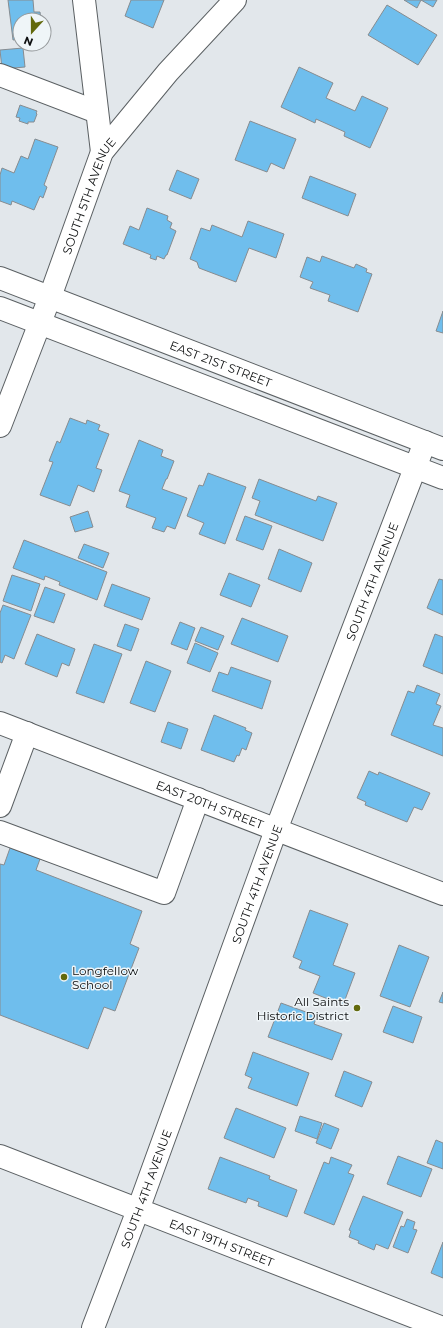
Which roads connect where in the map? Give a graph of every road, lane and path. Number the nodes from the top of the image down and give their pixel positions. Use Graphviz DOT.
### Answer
graph roads {
  1 [pos="84,0"];
  2 [pos="235,0"];
  3 [pos="0,75"];
  4 [pos="97,112"];
  5 [pos="102,152"];
  6 [pos="0,278"];
  7 [pos="50,297"];
  8 [pos="0,308"];
  9 [pos="40,324"];
  10 [pos="0,426"];
  11 [pos="434,445"];
  12 [pos="416,468"];
  13 [pos="443,478"];
  14 [pos="0,723"];
  15 [pos="27,733"];
  16 [pos="198,799"];
  17 [pos="0,806"];
  18 [pos="276,830"];
  19 [pos="0,832"];
  20 [pos="443,894"];
  21 [pos="0,1156"];
  22 [pos="138,1210"];
  23 [pos="93,1328"];
  24 [pos="443,1328"];
  1 -- 4 [label="street"];
  2 -- 5 [label="street, SOUTH 5TH AVENUE"];
  3 -- 4 [label="street"];
  4 -- 5 [label="street"];
  5 -- 7 [label="street, SOUTH 5TH AVENUE"];
  6 -- 7 [label="street, EAST 21ST STREET"];
  7 -- 9 [label="street, SOUTH 5TH AVENUE"];
  7 -- 11 [label="street, EAST 21ST STREET"];
  8 -- 9 [label="street"];
  9 -- 10 [label="street, SOUTH 5TH AVENUE"];
  9 -- 12 [label="street"];
  11 -- 12 [label="street, SOUTH 4TH AVENUE"];
  12 -- 13 [label="street"];
  12 -- 18 [label="street, SOUTH 4TH AVENUE"];
  14 -- 15 [label="street, EAST 20TH STREET"];
  15 -- 16 [label="street, EAST 20TH STREET"];
  15 -- 17 [label="street"];
  16 -- 18 [label="street, EAST 20TH STREET"];
  16 -- 19 [label="street"];
  18 -- 20 [label="street, EAST 20TH STREET"];
  18 -- 22 [label="street, SOUTH 4TH AVENUE"];
  21 -- 22 [label="street, EAST 19TH STREET"];
  22 -- 23 [label="street, SOUTH 4TH AVENUE"];
  22 -- 24 [label="street, EAST 19TH STREET"];
}
